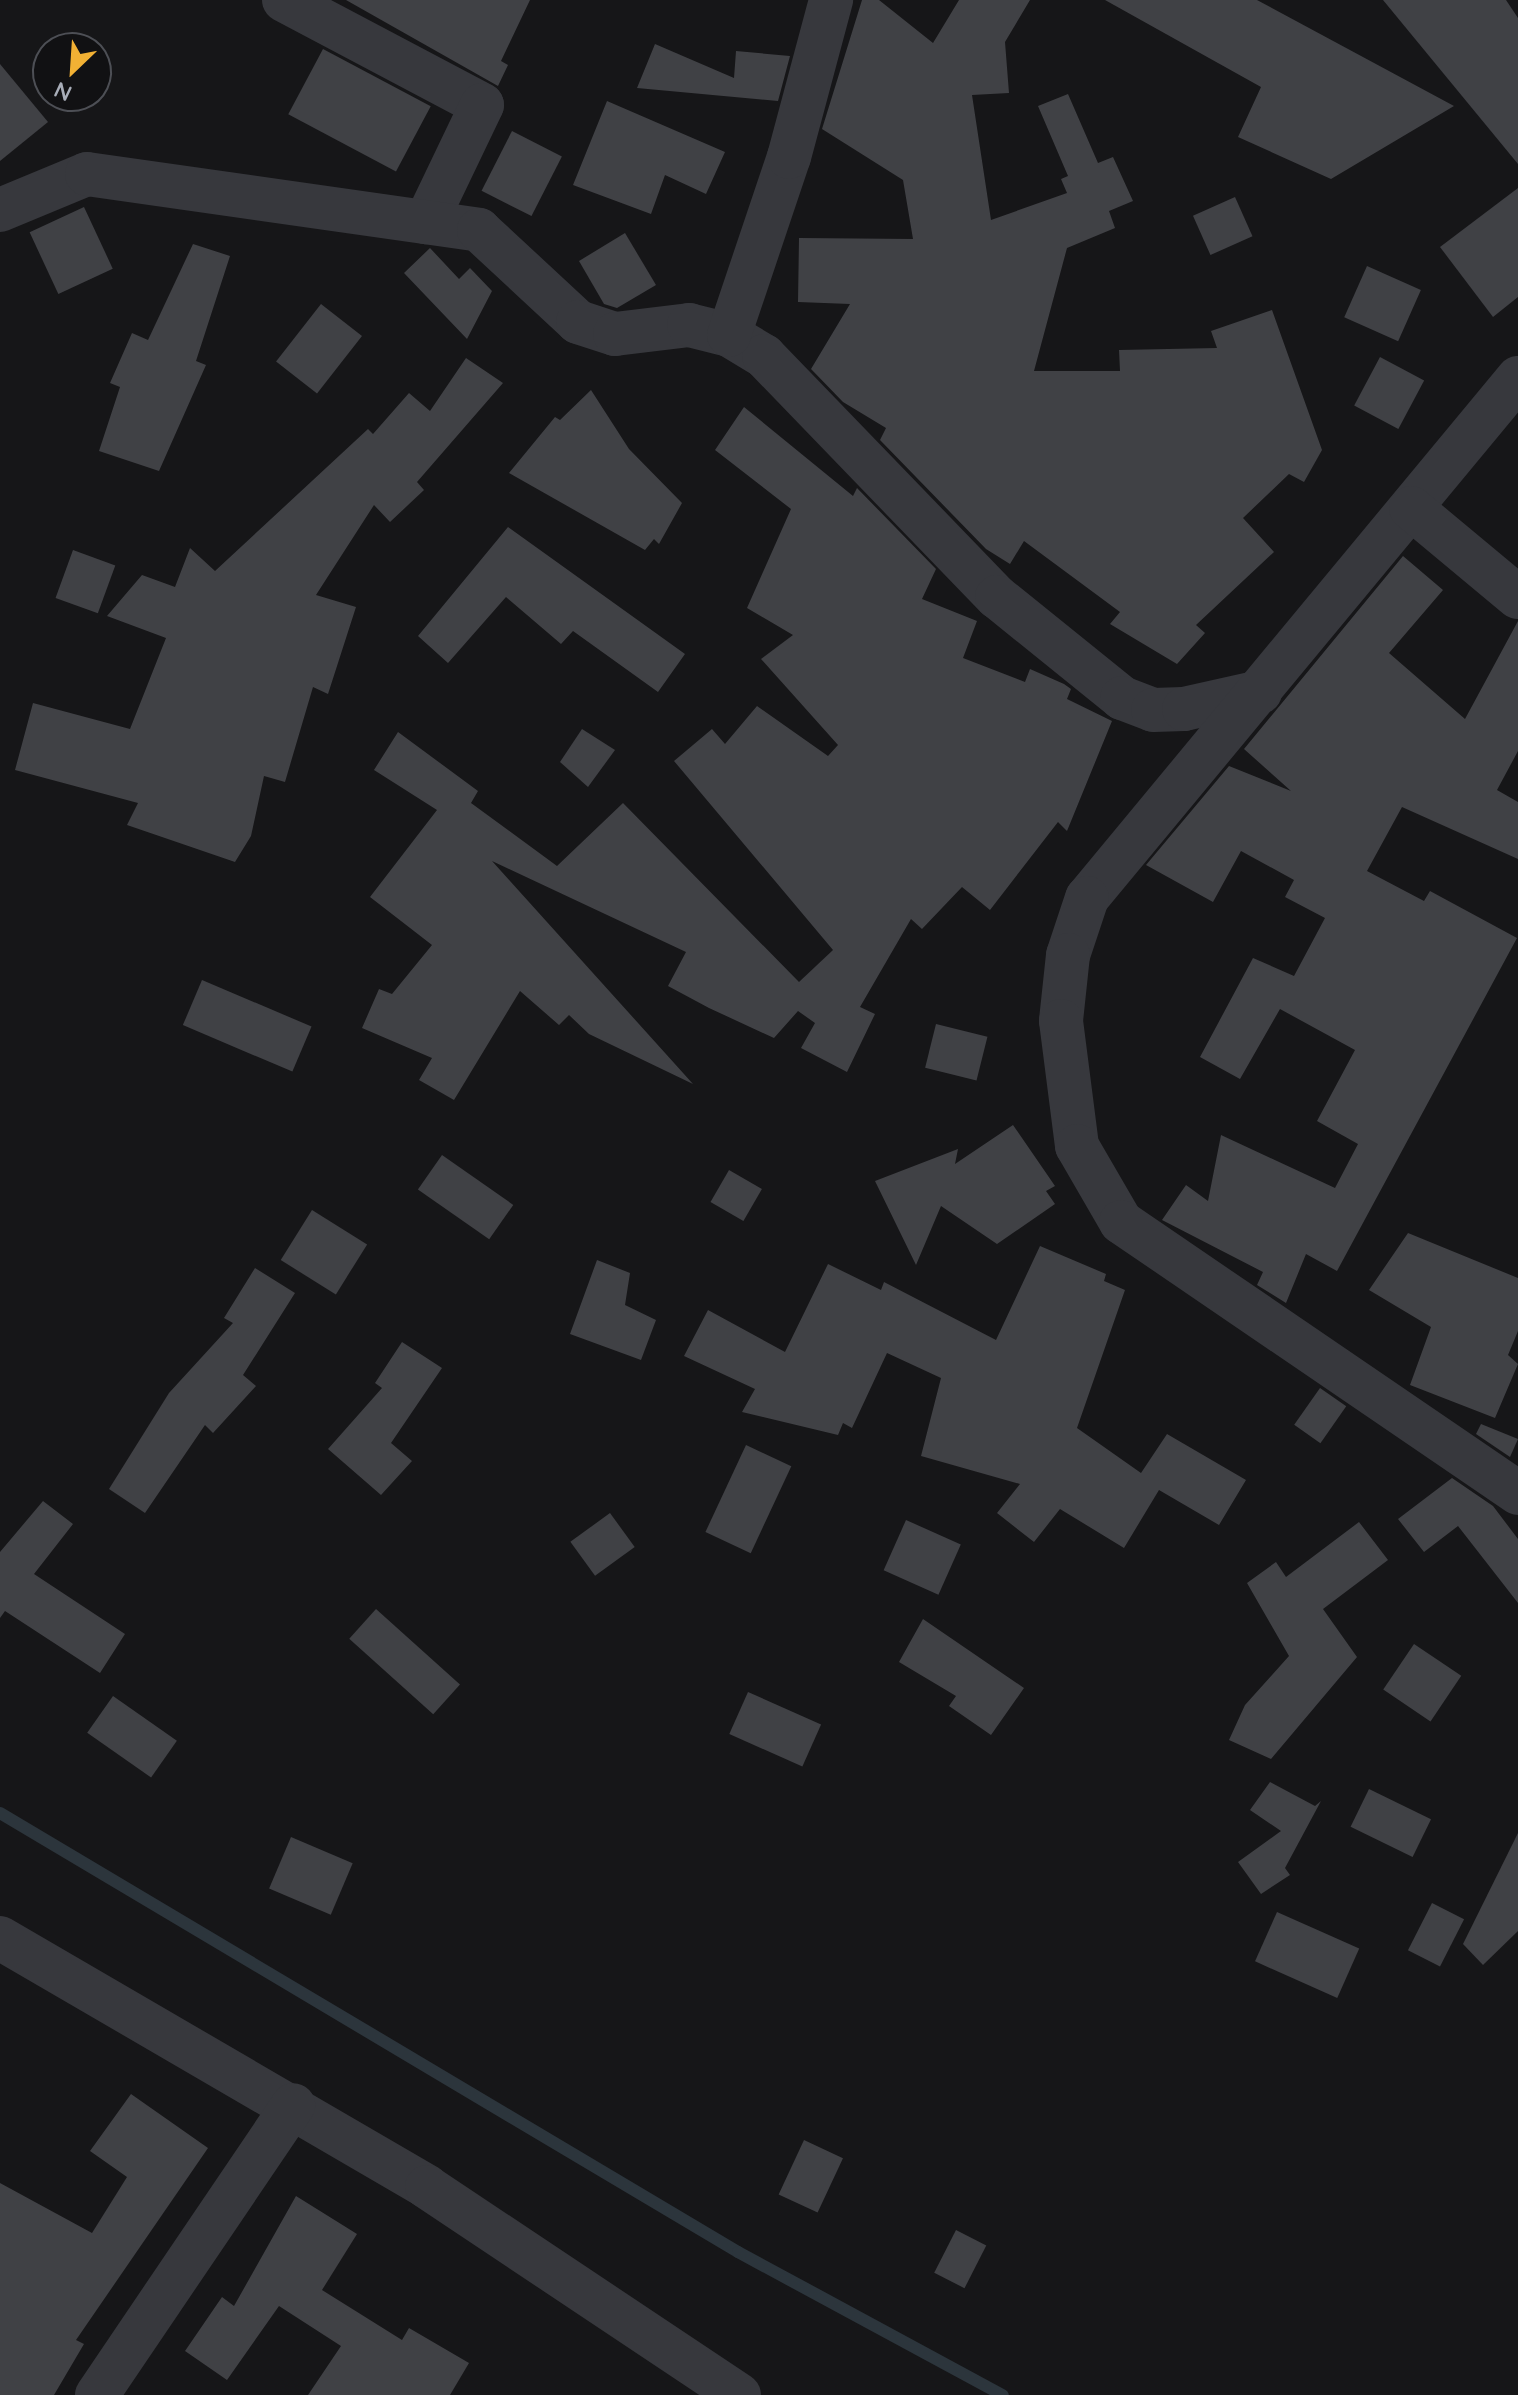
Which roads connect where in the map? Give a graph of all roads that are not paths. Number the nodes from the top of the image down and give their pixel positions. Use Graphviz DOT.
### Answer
graph roads {
  1 [pos="284,0"];
  2 [pos="831,0"];
  3 [pos="0,210"];
  4 [pos="426,222"];
  5 [pos="729,335"];
  6 [pos="1518,378"];
  7 [pos="1411,508"];
  8 [pos="1518,597"];
  9 [pos="1260,692"];
  10 [pos="1518,1493"];
  11 [pos="0,1938"];
  12 [pos="293,2105"];
  13 [pos="97,2395"];
  14 [pos="739,2395"];
  1 -- 4 [label="street"];
  2 -- 5 [label="street"];
  3 -- 4 [label="street"];
  4 -- 5 [label="street"];
  5 -- 9 [label="street"];
  6 -- 7 [label="street"];
  7 -- 8 [label="street"];
  7 -- 9 [label="street"];
  9 -- 10 [label="street"];
  11 -- 12 [label="street"];
  12 -- 13 [label="street"];
  12 -- 14 [label="street"];
}
